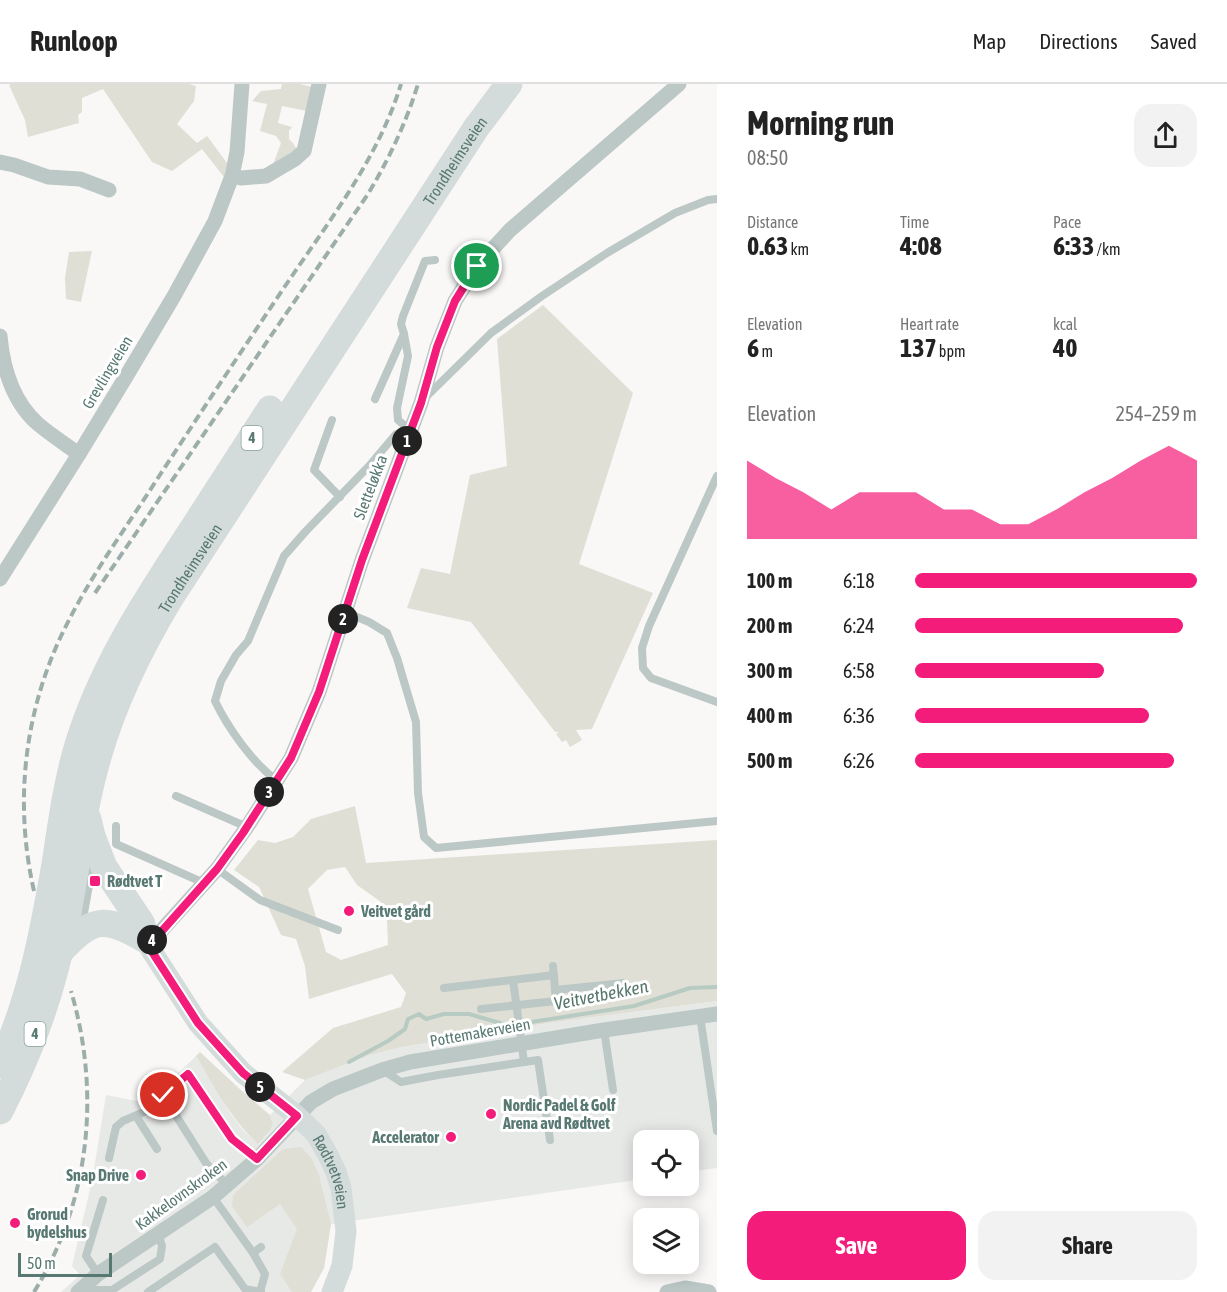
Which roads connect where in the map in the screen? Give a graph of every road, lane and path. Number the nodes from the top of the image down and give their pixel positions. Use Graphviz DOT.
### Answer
graph roads {
  1 [pos="242,84"];
  2 [pos="319,84"];
  3 [pos="486,84"];
  4 [pos="509,84"];
  5 [pos="679,84"];
  6 [pos="0,162"];
  7 [pos="232,176"];
  8 [pos="109,190"];
  9 [pos="717,199"];
  10 [pos="435,260"];
  11 [pos="404,334"];
  12 [pos="0,336"];
  13 [pos="375,399"];
  14 [pos="421,403"];
  15 [pos="332,420"];
  16 [pos="410,430"];
  17 [pos="79,454"];
  18 [pos="717,476"];
  19 [pos="340,497"];
  20 [pos="0,579"];
  21 [pos="345,612"];
  22 [pos="717,702"];
  23 [pos="276,780"];
  24 [pos="176,796"];
  25 [pos="86,808"];
  26 [pos="717,821"];
  27 [pos="116,826"];
  28 [pos="247,827"];
  29 [pos="96,849"];
  30 [pos="217,869"];
  31 [pos="204,883"];
  32 [pos="338,930"];
  33 [pos="80,932"];
  34 [pos="146,941"];
  35 [pos="60,952"];
  36 [pos="513,980"];
  37 [pos="624,983"];
  38 [pos="444,988"];
  39 [pos="555,990"];
  40 [pos="516,1005"];
  41 [pos="481,1009"];
  42 [pos="717,1014"];
  43 [pos="700,1016"];
  44 [pos="604,1030"];
  45 [pos="521,1043"];
  46 [pos="524,1062"];
  47 [pos="0,1065"];
  48 [pos="382,1070"];
  49 [pos="613,1090"];
  50 [pos="163,1095"];
  51 [pos="0,1111"];
  52 [pos="136,1116"];
  53 [pos="297,1116"];
  54 [pos="717,1131"];
  55 [pos="550,1140"];
  56 [pos="157,1149"];
  57 [pos="109,1158"];
  58 [pos="257,1159"];
  59 [pos="227,1185"];
  60 [pos="213,1197"];
  61 [pos="103,1200"];
  62 [pos="158,1234"];
  63 [pos="261,1247"];
  64 [pos="254,1253"];
  65 [pos="98,1274"];
  66 [pos="80,1290"];
  67 [pos="148,1292"];
  68 [pos="261,1292"];
  69 [pos="332,1292"];
  70 [pos="666,1292"];
  71 [pos="709,1292"];
  1 -- 7 [label="street, Grevlingveien"];
  2 -- 7 [label="street"];
  3 -- 47 [label="highway, Trondheimsveien / 4"];
  4 -- 25 [label="highway, Trondheimsveien / 4"];
  5 -- 14 [label="street, Sletteløkka"];
  6 -- 8 [label="street"];
  7 -- 17 [label="street, Grevlingveien"];
  9 -- 14 [label="lane"];
  10 -- 11 [label="lane"];
  11 -- 13 [label="lane"];
  11 -- 16 [label="lane"];
  12 -- 17 [label="street"];
  14 -- 16 [label="street, Sletteløkka"];
  15 -- 19 [label="lane"];
  16 -- 19 [label="lane"];
  16 -- 21 [label="street, Sletteløkka"];
  17 -- 20 [label="street, Grevlingveien"];
  18 -- 22 [label="lane"];
  19 -- 23 [label="lane"];
  21 -- 23 [label="street, Sletteløkka"];
  21 -- 26 [label="lane"];
  23 -- 28 [label="street, Sletteløkka"];
  24 -- 28 [label="lane"];
  25 -- 29 [label="highway"];
  25 -- 35 [label="highway, Trondheimsveien / 4"];
  27 -- 31 [label="lane"];
  28 -- 30 [label="street, Sletteløkka"];
  29 -- 33 [label="lane"];
  29 -- 34 [label="highway"];
  30 -- 31 [label="street, Sletteløkka"];
  30 -- 32 [label="lane"];
  31 -- 34 [label="street, Sletteløkka"];
  33 -- 34 [label="highway"];
  33 -- 35 [label="highway"];
  34 -- 53 [label="street, Rødtvetveien"];
  35 -- 51 [label="highway, Trondheimsveien / 4"];
  36 -- 38 [label="lane"];
  36 -- 39 [label="lane"];
  36 -- 40 [label="lane"];
  37 -- 39 [label="lane"];
  39 -- 40 [label="lane"];
  40 -- 41 [label="lane"];
  40 -- 45 [label="lane"];
  42 -- 43 [label="street, Pottemakerveien"];
  43 -- 44 [label="street, Pottemakerveien"];
  43 -- 54 [label="lane"];
  44 -- 45 [label="street, Pottemakerveien"];
  44 -- 49 [label="lane"];
  45 -- 46 [label="lane"];
  45 -- 48 [label="street, Pottemakerveien"];
  46 -- 48 [label="lane"];
  46 -- 55 [label="lane"];
  48 -- 53 [label="street, Pottemakerveien"];
  50 -- 52 [label="lane"];
  50 -- 58 [label="lane"];
  50 -- 59 [label="lane"];
  52 -- 56 [label="lane"];
  52 -- 57 [label="lane"];
  53 -- 58 [label="street, Kakkelovnskroken"];
  53 -- 69 [label="street, Rødtvetveien"];
  58 -- 59 [label="street, Kakkelovnskroken"];
  59 -- 60 [label="street, Kakkelovnskroken"];
  60 -- 62 [label="street, Kakkelovnskroken"];
  60 -- 64 [label="lane"];
  61 -- 65 [label="lane"];
  62 -- 65 [label="street, Kakkelovnskroken"];
  62 -- 66 [label="lane"];
  63 -- 64 [label="lane"];
  64 -- 68 [label="lane"];
  65 -- 66 [label="street, Kakkelovnskroken"];
  67 -- 68 [label="lane"];
  70 -- 71 [label="street"];
}
